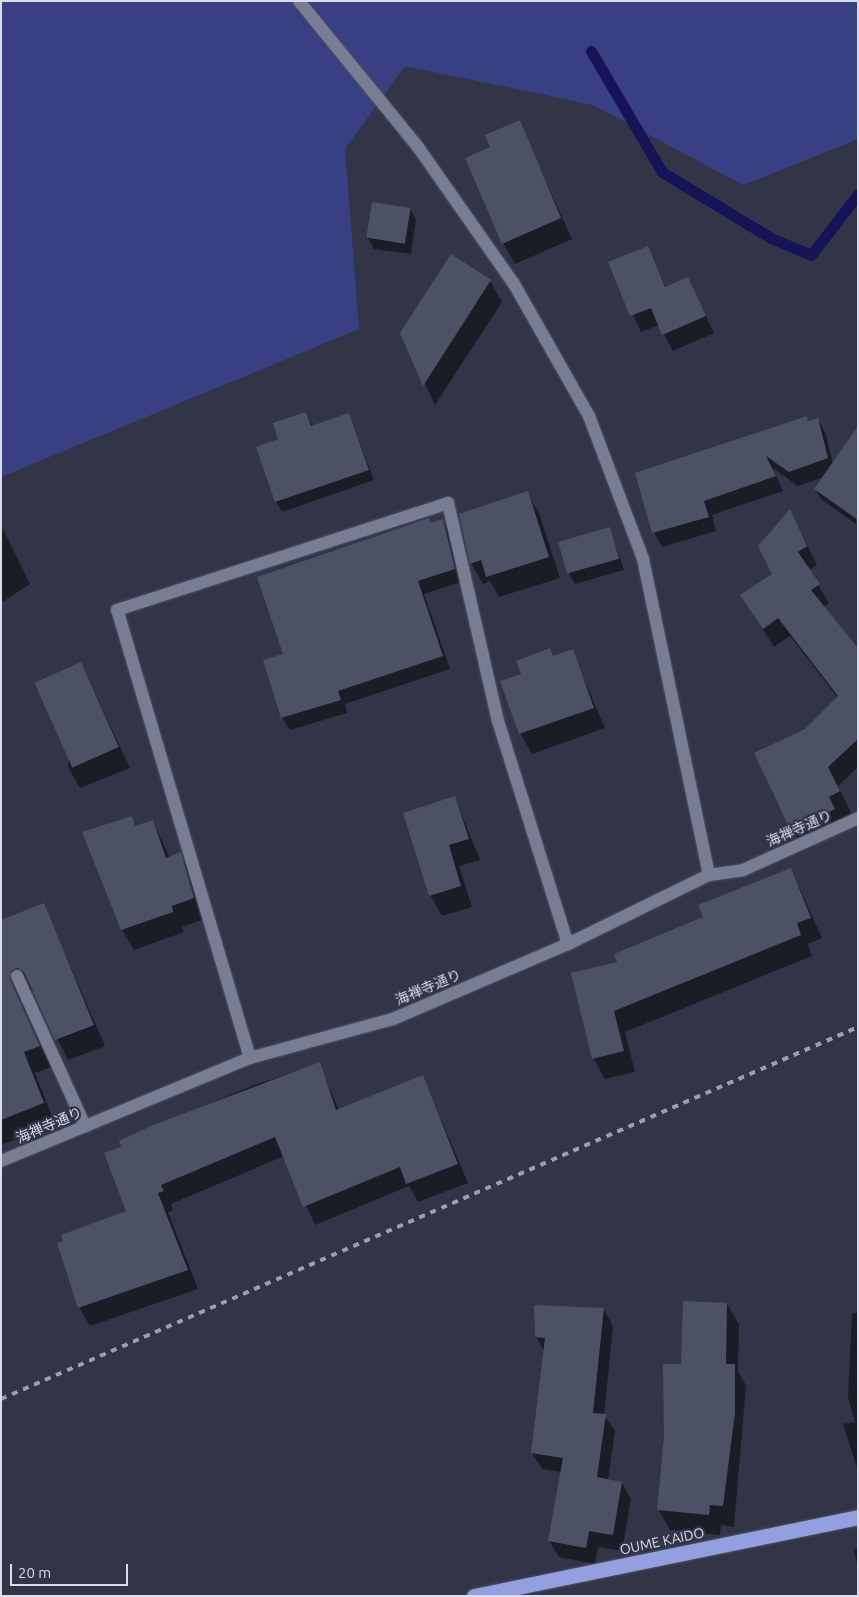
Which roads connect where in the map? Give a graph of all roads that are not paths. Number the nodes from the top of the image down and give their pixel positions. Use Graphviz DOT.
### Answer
graph roads {
  1 [pos="299,1"];
  2 [pos="858,818"];
  3 [pos="709,875"];
  4 [pos="568,944"];
  5 [pos="17,976"];
  6 [pos="250,1058"];
  7 [pos="85,1126"];
  8 [pos="1,1161"];
  9 [pos="858,1518"];
  10 [pos="474,1596"];
  1 -- 3 [label="street"];
  2 -- 3 [label="street, 海禅寺通り"];
  3 -- 4 [label="street, 海禅寺通り"];
  4 -- 6 [label="street, 海禅寺通り"];
  4 -- 6 [label="street"];
  5 -- 7 [label="street"];
  6 -- 7 [label="street, 海禅寺通り"];
  7 -- 8 [label="street, 海禅寺通り"];
  9 -- 10 [label="highway, OUME KAIDO"];
}
